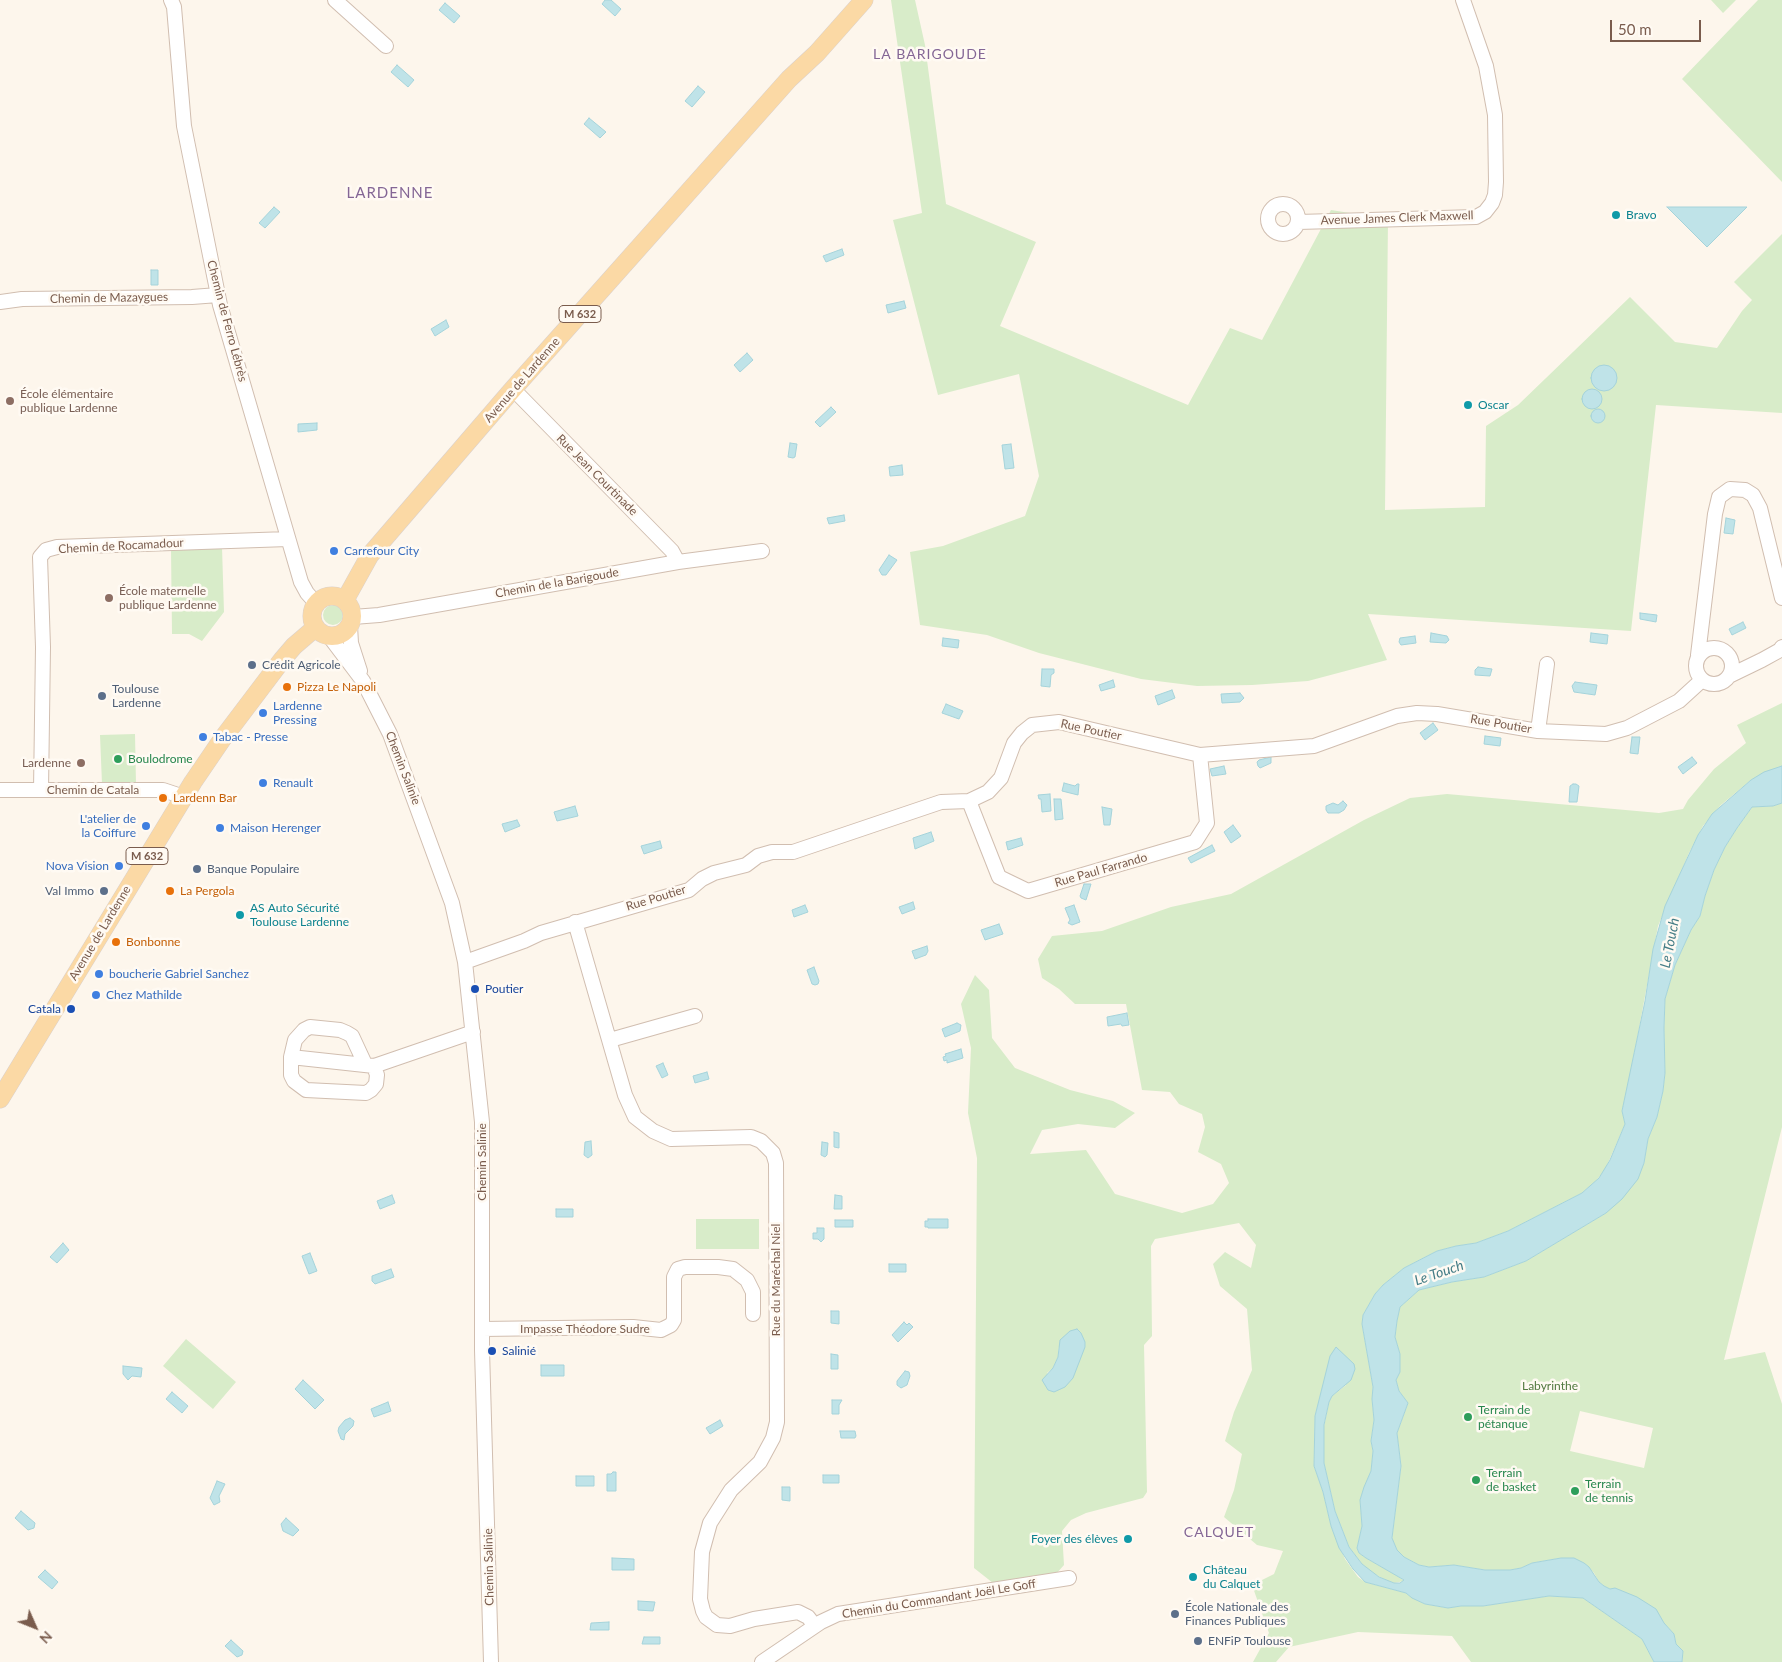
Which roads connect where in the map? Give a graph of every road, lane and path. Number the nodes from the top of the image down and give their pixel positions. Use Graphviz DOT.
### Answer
graph roads {
  1 [pos="171,0"];
  2 [pos="335,0"];
  3 [pos="852,0"];
  4 [pos="864,0"];
  5 [pos="1463,0"];
  6 [pos="386,46"];
  7 [pos="789,79"];
  8 [pos="1298,222"];
  9 [pos="218,295"];
  10 [pos="0,302"];
  11 [pos="513,390"];
  12 [pos="288,539"];
  13 [pos="762,551"];
  14 [pos="678,562"];
  15 [pos="1782,598"];
  16 [pos="345,600"];
  17 [pos="316,603"];
  18 [pos="351,622"];
  19 [pos="322,632"];
  20 [pos="1782,647"];
  21 [pos="1698,655"];
  22 [pos="1547,664"];
  23 [pos="1729,676"];
  24 [pos="1702,680"];
  25 [pos="363,681"];
  26 [pos="1538,731"];
  27 [pos="1200,755"];
  28 [pos="0,790"];
  29 [pos="41,790"];
  30 [pos="184,796"];
  31 [pos="969,801"];
  32 [pos="575,922"];
  33 [pos="465,962"];
  34 [pos="695,1016"];
  35 [pos="473,1032"];
  36 [pos="610,1040"];
  37 [pos="291,1057"];
  38 [pos="369,1065"];
  39 [pos="0,1099"];
  40 [pos="753,1314"];
  41 [pos="482,1329"];
  42 [pos="1069,1578"];
  43 [pos="815,1626"];
  44 [pos="492,1662"];
  45 [pos="762,1662"];
  1 -- 9 [label="street, Chemin de Ferro Lébrès"];
  2 -- 6 [label="street"];
  3 -- 7 [label="main road, Avenue de Lardenne / M 632"];
  4 -- 7 [label="main road, Avenue de Lardenne / M 632"];
  5 -- 8 [label="street, Avenue James Clerk Maxwell"];
  7 -- 11 [label="main road, Avenue de Lardenne / M 632"];
  9 -- 10 [label="street, Chemin de Mazaygues"];
  9 -- 12 [label="street, Chemin de Ferro Lébrès"];
  11 -- 14 [label="street, Rue Jean Courtinade"];
  11 -- 16 [label="main road, Avenue de Lardenne / M 632"];
  12 -- 17 [label="street, Chemin de Ferro Lébrès"];
  12 -- 29 [label="street, Chemin de Rocamadour"];
  13 -- 14 [label="street, Chemin de la Barigoude"];
  14 -- 18 [label="street, Chemin de la Barigoude"];
  15 -- 21 [label="street"];
  16 -- 17 [label="main road"];
  16 -- 18 [label="main road"];
  17 -- 19 [label="main road"];
  18 -- 19 [label="main road"];
  18 -- 25 [label="street, Chemin Salinie"];
  19 -- 25 [label="street, Chemin Salinie"];
  19 -- 30 [label="main road, Avenue de Lardenne / M 632"];
  20 -- 23 [label="street"];
  21 -- 23 [label="street"];
  21 -- 24 [label="street"];
  22 -- 26 [label="street"];
  23 -- 24 [label="street"];
  24 -- 26 [label="street, Rue Poutier"];
  25 -- 33 [label="street, Chemin Salinie"];
  26 -- 27 [label="street, Rue Poutier"];
  27 -- 31 [label="street, Rue Poutier"];
  27 -- 31 [label="street, Rue Paul Farrando"];
  28 -- 29 [label="street, Chemin de Catala"];
  29 -- 30 [label="street, Chemin de Catala"];
  30 -- 39 [label="main road, Avenue de Lardenne / M 632"];
  31 -- 32 [label="street, Rue Poutier"];
  32 -- 33 [label="street, Rue Poutier"];
  32 -- 36 [label="street, Rue du Maréchal Niel"];
  33 -- 35 [label="street, Chemin Salinie"];
  34 -- 36 [label="street"];
  35 -- 38 [label="street"];
  35 -- 41 [label="street, Chemin Salinie"];
  36 -- 43 [label="street, Rue du Maréchal Niel"];
  37 -- 38 [label="street"];
  37 -- 38 [label="street"];
  37 -- 38 [label="street"];
  40 -- 41 [label="street, Impasse Théodore Sudre"];
  41 -- 44 [label="street, Chemin Salinie"];
  42 -- 43 [label="street, Chemin du Commandant Joël Le Goff"];
  43 -- 45 [label="street, Chemin du Commandant Joël Le Goff"];
}
